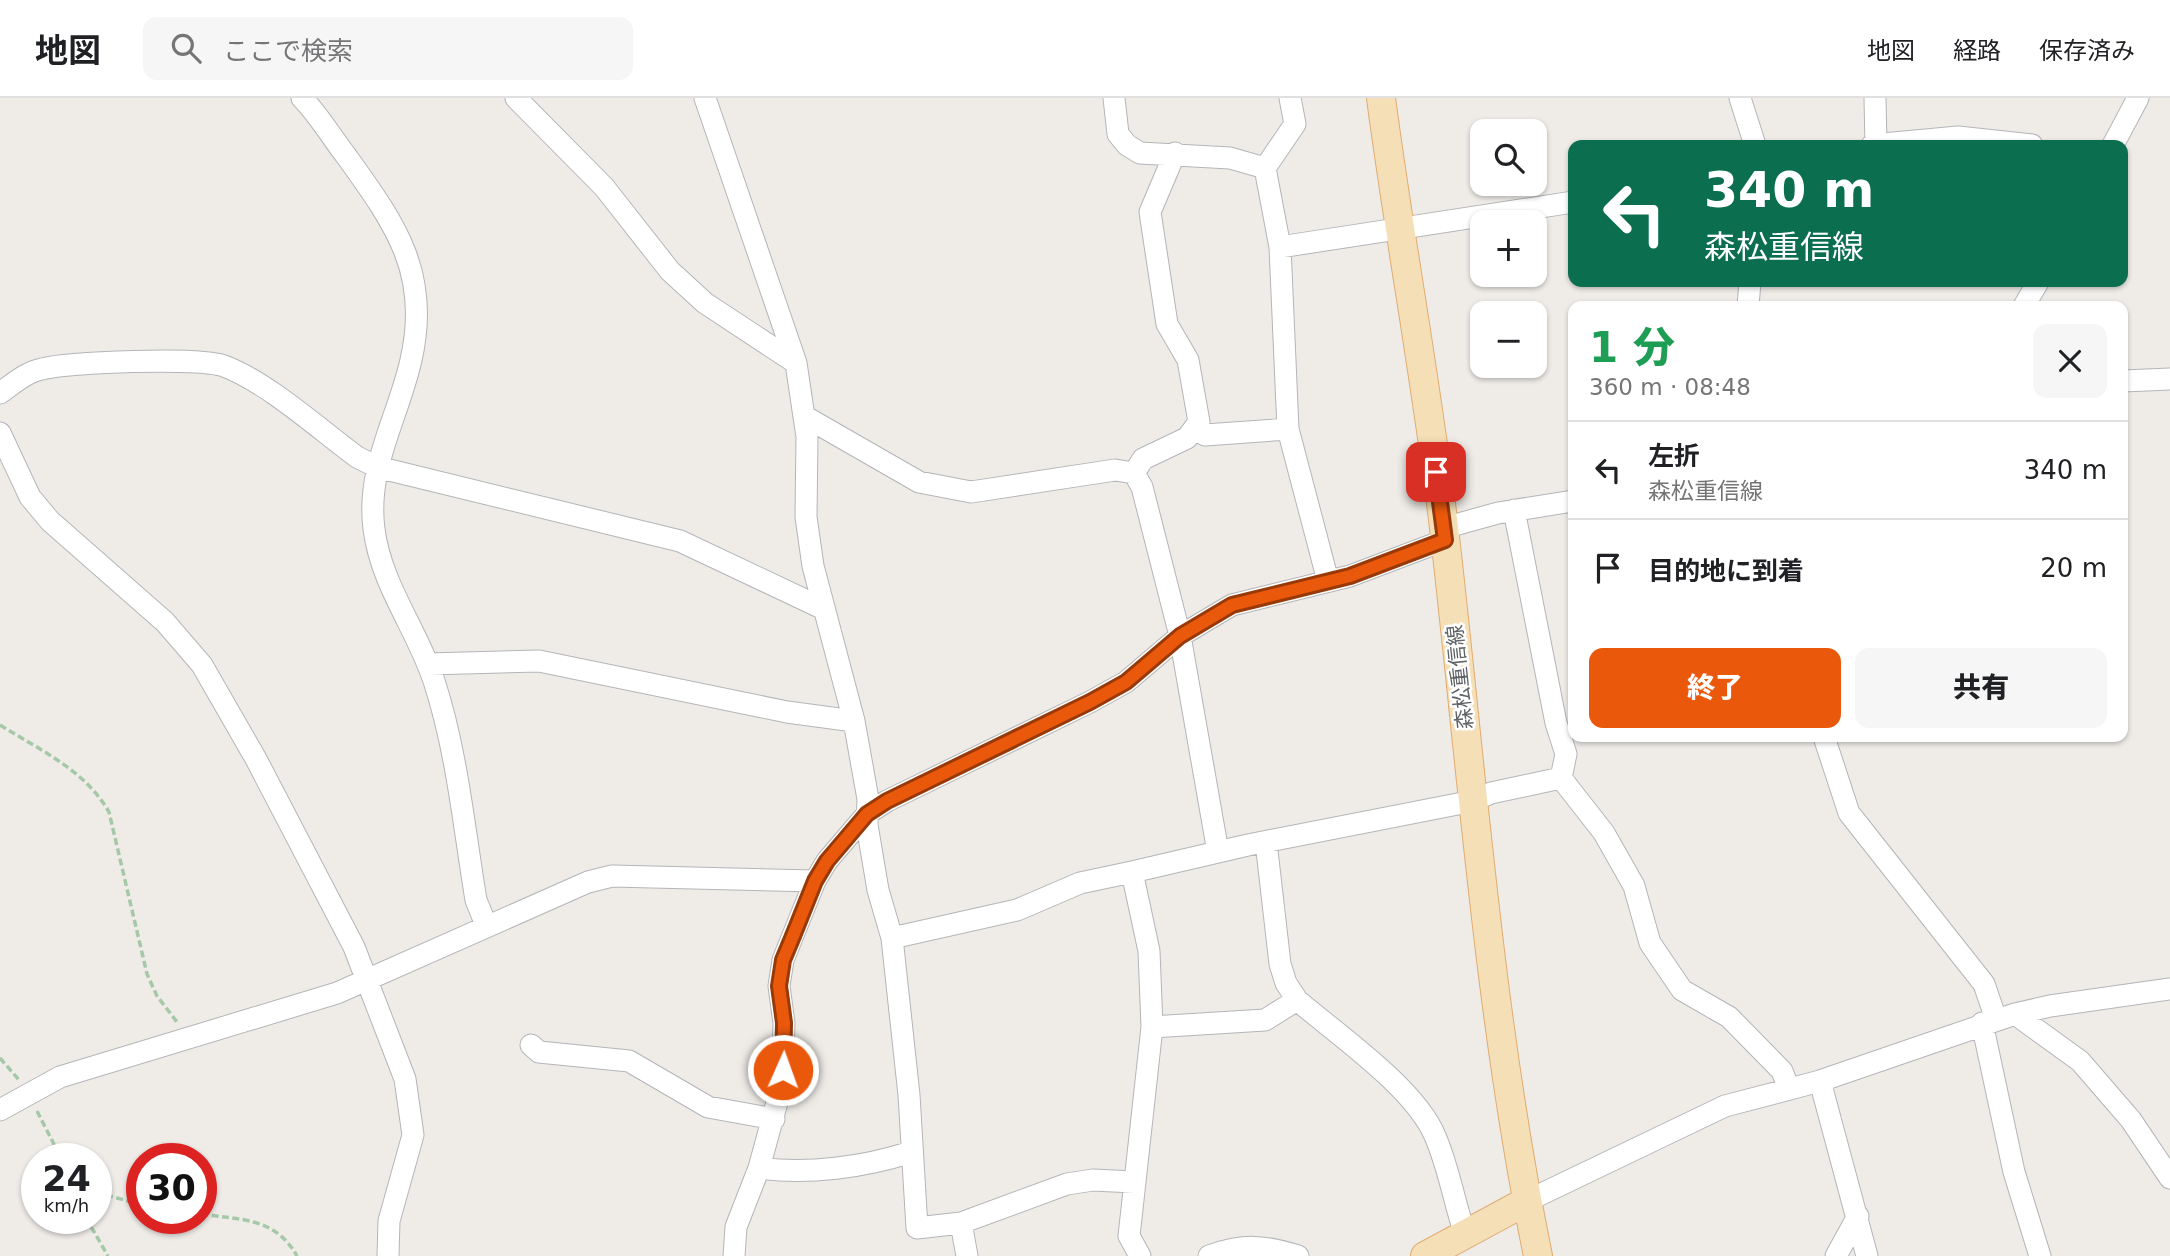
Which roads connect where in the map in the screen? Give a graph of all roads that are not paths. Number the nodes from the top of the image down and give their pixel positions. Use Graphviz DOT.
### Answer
graph roads {
  1 [pos="302,98"];
  2 [pos="516,98"];
  3 [pos="705,98"];
  4 [pos="1114,98"];
  5 [pos="1290,98"];
  6 [pos="1381,98"];
  7 [pos="1740,98"];
  8 [pos="1875,98"];
  9 [pos="2138,98"];
  10 [pos="1753,140"];
  11 [pos="1874,140"];
  12 [pos="1926,140"];
  13 [pos="1986,140"];
  14 [pos="2116,140"];
  15 [pos="1175,153"];
  16 [pos="1265,168"];
  17 [pos="1568,203"];
  18 [pos="1398,231"];
  19 [pos="1280,247"];
  20 [pos="796,363"];
  21 [pos="2170,379"];
  22 [pos="2128,381"];
  23 [pos="0,393"];
  24 [pos="804,416"];
  25 [pos="1196,429"];
  26 [pos="1287,429"];
  27 [pos="0,433"];
  28 [pos="377,467"];
  29 [pos="1134,473"];
  30 [pos="1568,502"];
  31 [pos="1514,510"];
  32 [pos="1444,534"];
  33 [pos="1328,581"];
  34 [pos="824,609"];
  35 [pos="1180,636"];
  36 [pos="428,664"];
  37 [pos="854,721"];
  38 [pos="1826,742"];
  39 [pos="1561,778"];
  40 [pos="1473,802"];
  41 [pos="867,814"];
  42 [pos="1266,842"];
  43 [pos="1218,852"];
  44 [pos="1132,872"];
  45 [pos="815,881"];
  46 [pos="486,925"];
  47 [pos="892,938"];
  48 [pos="366,979"];
  49 [pos="2170,989"];
  50 [pos="1297,1000"];
  51 [pos="1997,1019"];
  52 [pos="1152,1027"];
  53 [pos="531,1045"];
  54 [pos="1820,1081"];
  55 [pos="1789,1090"];
  56 [pos="0,1110"];
  57 [pos="774,1119"];
  58 [pos="911,1152"];
  59 [pos="759,1168"];
  60 [pos="2170,1178"];
  61 [pos="1134,1182"];
  62 [pos="1527,1201"];
  63 [pos="1858,1216"];
  64 [pos="961,1223"];
  65 [pos="1465,1234"];
  66 [pos="388,1256"];
  67 [pos="734,1256"];
  68 [pos="967,1256"];
  69 [pos="1140,1256"];
  70 [pos="1209,1256"];
  71 [pos="1298,1256"];
  72 [pos="1425,1256"];
  73 [pos="1538,1256"];
  74 [pos="1836,1256"];
  75 [pos="1867,1256"];
  76 [pos="2039,1256"];
  1 -- 28 [label="street"];
  2 -- 20 [label="street"];
  3 -- 20 [label="street"];
  4 -- 15 [label="street"];
  5 -- 16 [label="street"];
  6 -- 18 [label="main road, 森松重信線"];
  7 -- 10 [label="street"];
  8 -- 11 [label="street"];
  9 -- 14 [label="street"];
  12 -- 13 [label="street"];
  15 -- 16 [label="street"];
  15 -- 25 [label="street"];
  16 -- 19 [label="street"];
  17 -- 18 [label="street"];
  18 -- 19 [label="street"];
  18 -- 32 [label="main road, 森松重信線"];
  19 -- 26 [label="street"];
  20 -- 24 [label="street"];
  21 -- 22 [label="street"];
  23 -- 28 [label="street"];
  24 -- 29 [label="street"];
  24 -- 34 [label="street"];
  25 -- 26 [label="street"];
  25 -- 29 [label="street"];
  26 -- 33 [label="street"];
  27 -- 48 [label="street"];
  28 -- 34 [label="street"];
  28 -- 36 [label="street"];
  29 -- 35 [label="street"];
  30 -- 31 [label="street"];
  31 -- 32 [label="street"];
  31 -- 39 [label="street"];
  32 -- 33 [label="street"];
  32 -- 40 [label="main road, 森松重信線"];
  33 -- 35 [label="street"];
  34 -- 37 [label="street"];
  35 -- 41 [label="street"];
  35 -- 43 [label="street"];
  36 -- 37 [label="street"];
  36 -- 46 [label="street"];
  37 -- 41 [label="street"];
  38 -- 51 [label="street"];
  39 -- 40 [label="street"];
  39 -- 55 [label="street"];
  40 -- 42 [label="street"];
  40 -- 62 [label="main road, 森松重信線"];
  41 -- 45 [label="street"];
  41 -- 47 [label="street"];
  42 -- 43 [label="street"];
  42 -- 50 [label="street"];
  43 -- 44 [label="street"];
  44 -- 47 [label="street"];
  44 -- 52 [label="street"];
  45 -- 46 [label="street"];
  45 -- 57 [label="street"];
  46 -- 48 [label="street"];
  47 -- 58 [label="street"];
  48 -- 56 [label="street"];
  48 -- 66 [label="street"];
  49 -- 51 [label="street"];
  50 -- 52 [label="street"];
  50 -- 65 [label="street"];
  51 -- 54 [label="street"];
  51 -- 60 [label="street"];
  51 -- 76 [label="street"];
  52 -- 61 [label="street"];
  53 -- 57 [label="street"];
  54 -- 55 [label="street"];
  54 -- 63 [label="street"];
  55 -- 62 [label="street"];
  57 -- 59 [label="street"];
  58 -- 59 [label="street"];
  58 -- 64 [label="street"];
  59 -- 67 [label="street"];
  61 -- 64 [label="street"];
  61 -- 69 [label="street"];
  62 -- 65 [label="main road"];
  62 -- 73 [label="main road, 森松重信線"];
  63 -- 74 [label="street"];
  63 -- 75 [label="street"];
  64 -- 68 [label="street"];
  65 -- 72 [label="main road"];
  70 -- 71 [label="street"];
}
